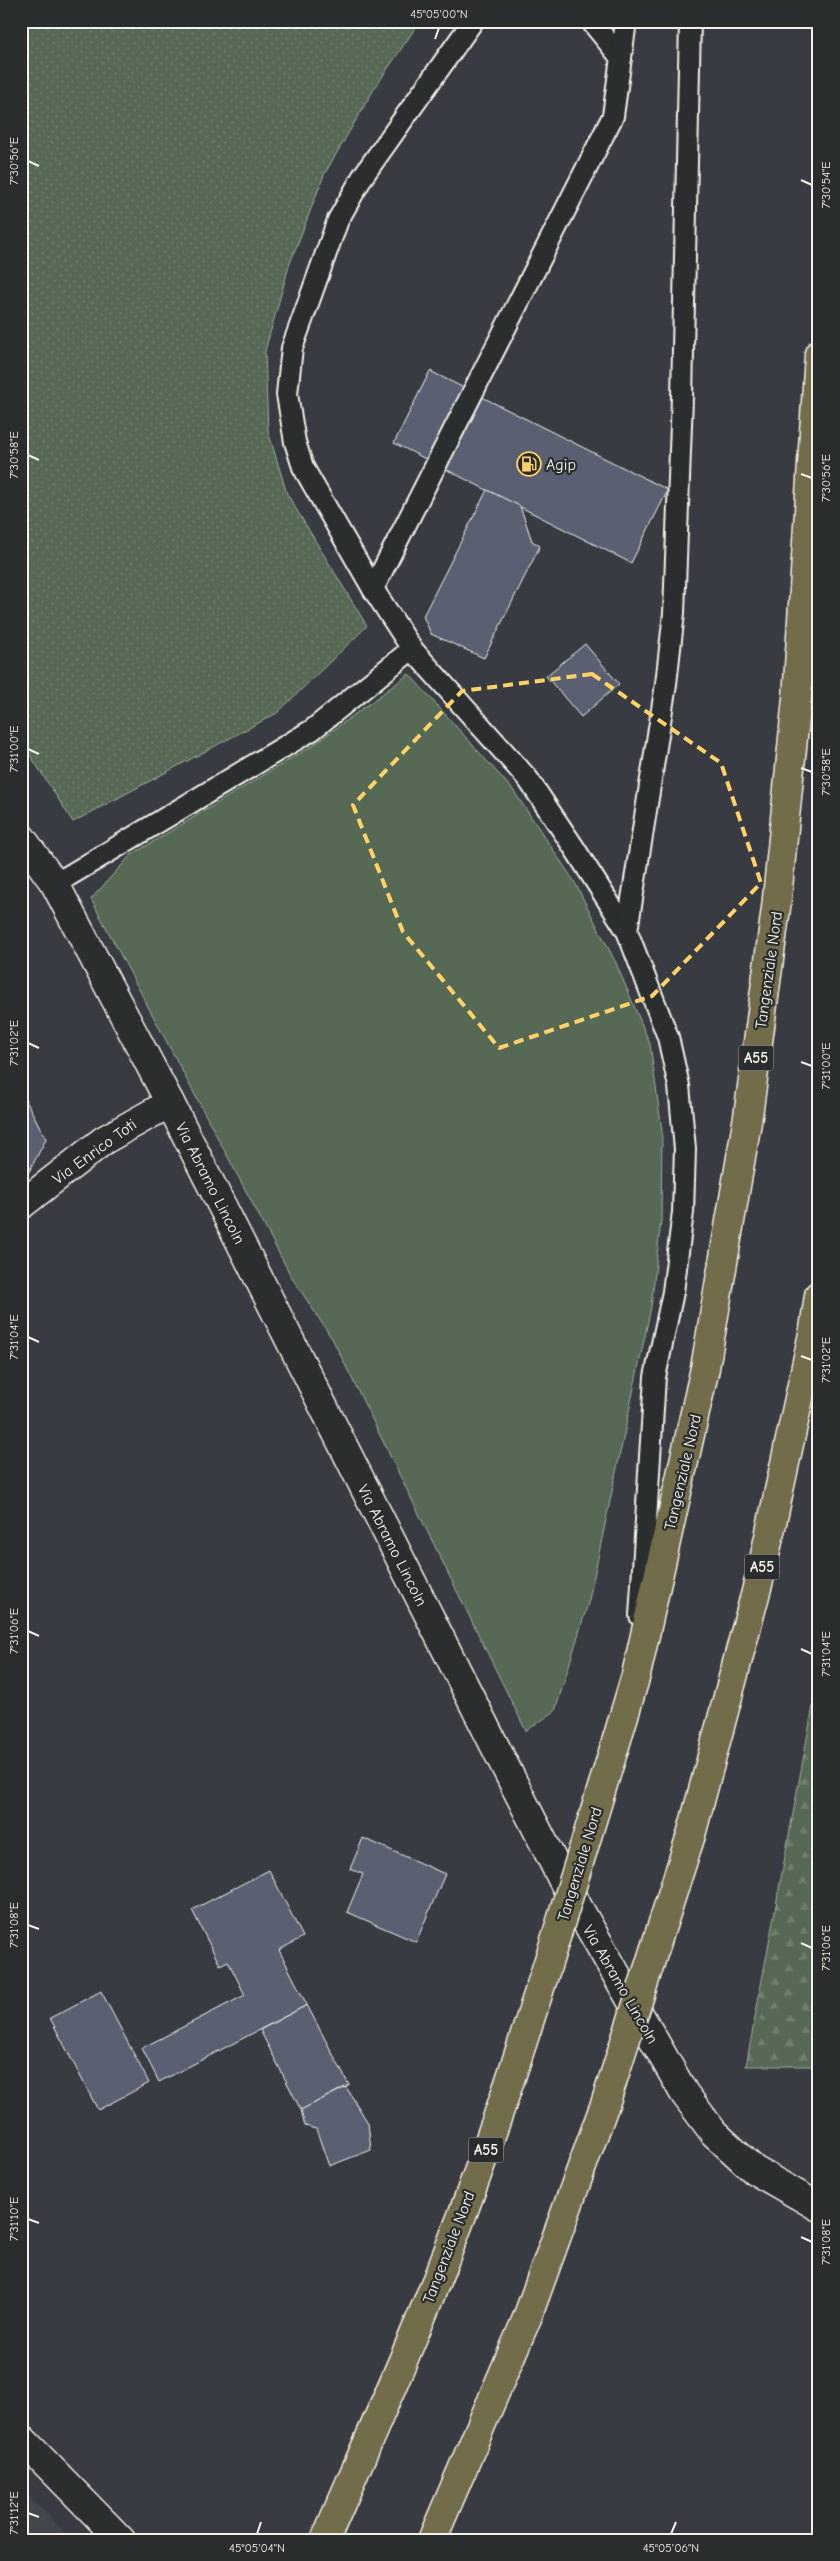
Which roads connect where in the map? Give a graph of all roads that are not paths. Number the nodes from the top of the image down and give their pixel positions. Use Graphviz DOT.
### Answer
graph roads {
  1 [pos="473,21"];
  2 [pos="591,21"];
  3 [pos="626,21"];
  4 [pos="690,21"];
  5 [pos="621,58"];
  6 [pos="819,354"];
  7 [pos="374,589"];
  8 [pos="412,649"];
  9 [pos="21,837"];
  10 [pos="56,884"];
  11 [pos="627,931"];
  12 [pos="170,1103"];
  13 [pos="21,1206"];
  14 [pos="819,1296"];
  15 [pos="636,1675"];
  16 [pos="819,2207"];
  17 [pos="21,2438"];
  18 [pos="114,2538"];
  19 [pos="325,2540"];
  20 [pos="432,2540"];
  1 -- 7 [label="lane"];
  2 -- 5 [label="lane"];
  3 -- 5 [label="lane"];
  4 -- 11 [label="lane"];
  5 -- 7 [label="lane"];
  6 -- 15 [label="highway, Tangenziale Nord / A55"];
  7 -- 8 [label="lane"];
  8 -- 10 [label="lane"];
  8 -- 11 [label="lane"];
  9 -- 10 [label="street, Via Abramo Lincoln"];
  10 -- 12 [label="street, Via Abramo Lincoln"];
  11 -- 15 [label="lane"];
  12 -- 13 [label="street, Via Enrico Toti"];
  12 -- 16 [label="street, Via Abramo Lincoln"];
  14 -- 20 [label="highway, A55, bridge"];
  15 -- 19 [label="highway, Tangenziale Nord / A55, bridge"];
  17 -- 18 [label="street"];
}
